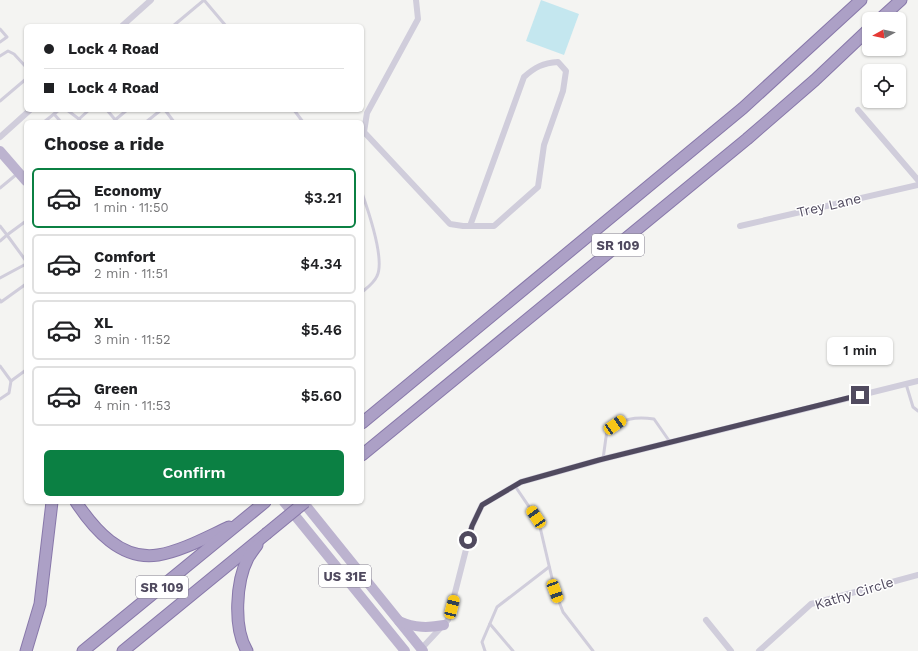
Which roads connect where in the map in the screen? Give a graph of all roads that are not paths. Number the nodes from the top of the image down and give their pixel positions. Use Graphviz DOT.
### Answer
graph roads {
  1 [pos="151,0"];
  2 [pos="204,0"];
  3 [pos="416,0"];
  4 [pos="861,0"];
  5 [pos="901,0"];
  6 [pos="888,12"];
  7 [pos="124,24"];
  8 [pos="175,24"];
  9 [pos="224,24"];
  10 [pos="0,29"];
  11 [pos="862,36"];
  12 [pos="0,42"];
  13 [pos="0,56"];
  14 [pos="24,66"];
  15 [pos="24,81"];
  16 [pos="0,101"];
  17 [pos="858,110"];
  18 [pos="28,112"];
  19 [pos="56,112"];
  20 [pos="70,112"];
  21 [pos="87,112"];
  22 [pos="109,112"];
  23 [pos="125,112"];
  24 [pos="158,112"];
  25 [pos="54,114"];
  26 [pos="46,120"];
  27 [pos="59,120"];
  28 [pos="80,120"];
  29 [pos="115,120"];
  30 [pos="117,120"];
  31 [pos="148,120"];
  32 [pos="0,137"];
  33 [pos="0,151"];
  34 [pos="19,172"];
  35 [pos="24,178"];
  36 [pos="918,180"];
  37 [pos="918,185"];
  38 [pos="0,188"];
  39 [pos="364,200"];
  40 [pos="24,222"];
  41 [pos="0,226"];
  42 [pos="470,226"];
  43 [pos="740,226"];
  44 [pos="7,235"];
  45 [pos="0,240"];
  46 [pos="24,259"];
  47 [pos="24,263"];
  48 [pos="0,278"];
  49 [pos="24,285"];
  50 [pos="364,290"];
  51 [pos="0,300"];
  52 [pos="0,366"];
  53 [pos="24,371"];
  54 [pos="11,381"];
  55 [pos="918,381"];
  56 [pos="906,384"];
  57 [pos="0,399"];
  58 [pos="918,411"];
  59 [pos="364,421"];
  60 [pos="670,442"];
  61 [pos="364,453"];
  62 [pos="603,459"];
  63 [pos="515,486"];
  64 [pos="52,504"];
  65 [pos="77,504"];
  66 [pos="262,504"];
  67 [pos="286,504"];
  68 [pos="302,504"];
  69 [pos="306,504"];
  70 [pos="241,522"];
  71 [pos="266,534"];
  72 [pos="550,567"];
  73 [pos="918,575"];
  74 [pos="706,620"];
  75 [pos="399,621"];
  76 [pos="444,624"];
  77 [pos="490,624"];
  78 [pos="422,650"];
  79 [pos="26,651"];
  80 [pos="83,651"];
  81 [pos="124,651"];
  82 [pos="247,651"];
  83 [pos="405,651"];
  84 [pos="485,651"];
  85 [pos="513,651"];
  86 [pos="593,651"];
  87 [pos="731,651"];
  88 [pos="759,651"];
  1 -- 7 [label="street"];
  2 -- 8 [label="lane"];
  2 -- 9 [label="lane"];
  3 -- 42 [label="street"];
  4 -- 59 [label="highway, SR 109"];
  5 -- 6 [label="highway"];
  10 -- 12 [label="lane"];
  11 -- 61 [label="highway, SR 109"];
  13 -- 14 [label="lane"];
  15 -- 16 [label="lane"];
  17 -- 36 [label="street"];
  18 -- 32 [label="street"];
  19 -- 25 [label="lane"];
  20 -- 28 [label="lane"];
  21 -- 28 [label="lane"];
  22 -- 29 [label="lane"];
  23 -- 30 [label="lane"];
  24 -- 31 [label="lane"];
  25 -- 26 [label="lane"];
  25 -- 27 [label="lane"];
  33 -- 34 [label="main road"];
  34 -- 35 [label="main road"];
  34 -- 38 [label="lane"];
  37 -- 43 [label="street, Trey Lane"];
  39 -- 50 [label="lane"];
  40 -- 44 [label="lane"];
  41 -- 44 [label="lane"];
  42 -- 42 [label="street"];
  44 -- 45 [label="lane"];
  44 -- 46 [label="lane"];
  47 -- 48 [label="lane"];
  49 -- 51 [label="lane"];
  52 -- 54 [label="lane"];
  53 -- 54 [label="lane"];
  54 -- 57 [label="lane"];
  55 -- 56 [label="street"];
  56 -- 58 [label="lane"];
  56 -- 60 [label="street"];
  60 -- 62 [label="street"];
  60 -- 62 [label="lane"];
  62 -- 63 [label="street"];
  63 -- 72 [label="lane"];
  63 -- 76 [label="street"];
  64 -- 79 [label="highway"];
  65 -- 70 [label="highway"];
  66 -- 70 [label="highway, SR 109"];
  67 -- 83 [label="main road, US 31E"];
  68 -- 71 [label="highway, SR 109, bridge"];
  69 -- 75 [label="main road, US 31E"];
  70 -- 80 [label="highway, SR 109"];
  71 -- 81 [label="highway, SR 109"];
  71 -- 82 [label="highway"];
  72 -- 77 [label="lane"];
  72 -- 86 [label="lane"];
  73 -- 88 [label="street, Kathy Circle"];
  74 -- 87 [label="street"];
  75 -- 76 [label="main road"];
  75 -- 78 [label="main road, US 31E"];
  76 -- 78 [label="street"];
  77 -- 84 [label="lane"];
  77 -- 85 [label="lane"];
  78 -- 83 [label="main road"];
}
